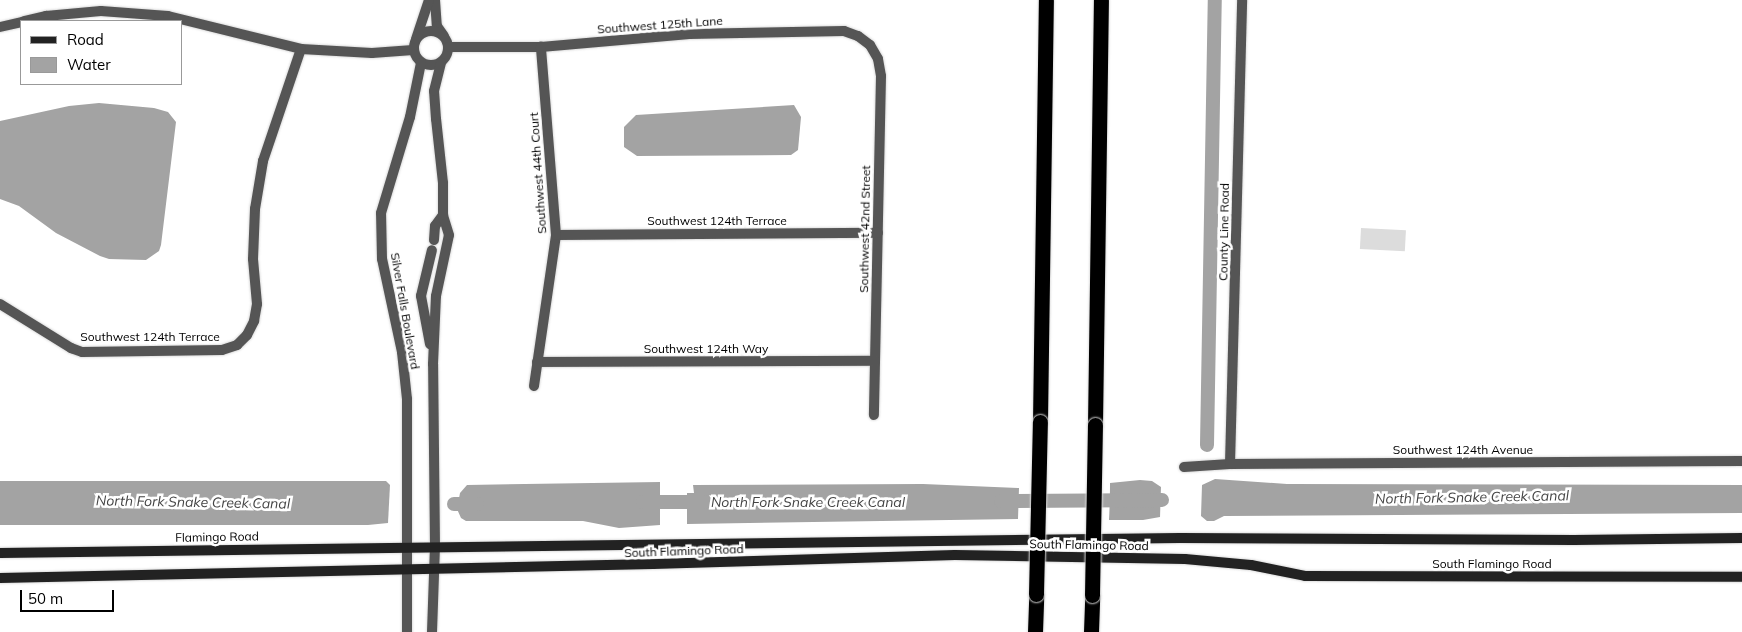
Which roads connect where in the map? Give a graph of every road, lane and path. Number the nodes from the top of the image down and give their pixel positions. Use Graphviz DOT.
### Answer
graph roads {
  1 [pos="429,0"];
  2 [pos="435,0"];
  3 [pos="1046,0"];
  4 [pos="1101,0"];
  5 [pos="1242,0"];
  6 [pos="31,20"];
  7 [pos="20,23"];
  8 [pos="0,27"];
  9 [pos="416,39"];
  10 [pos="446,42"];
  11 [pos="870,46"];
  12 [pos="541,47"];
  13 [pos="301,49"];
  14 [pos="413,50"];
  15 [pos="421,63"];
  16 [pos="441,63"];
  17 [pos="443,216"];
  18 [pos="878,233"];
  19 [pos="556,235"];
  20 [pos="0,304"];
  21 [pos="875,361"];
  22 [pos="537,362"];
  23 [pos="434,364"];
  24 [pos="534,386"];
  25 [pos="874,415"];
  26 [pos="1742,460"];
  27 [pos="1230,464"];
  28 [pos="1184,467"];
  29 [pos="1742,538"];
  30 [pos="406,546"];
  31 [pos="435,546"];
  32 [pos="0,553"];
  33 [pos="407,570"];
  34 [pos="434,570"];
  35 [pos="1742,577"];
  36 [pos="0,578"];
  37 [pos="407,632"];
  38 [pos="432,632"];
  39 [pos="1035,632"];
  40 [pos="1091,632"];
  1 -- 9 [label="street"];
  2 -- 10 [label="street"];
  3 -- 39 [label="highway, bridge"];
  4 -- 40 [label="highway, bridge"];
  5 -- 27 [label="street, County Line Road"];
  6 -- 13 [label="street"];
  7 -- 8 [label="street"];
  9 -- 10 [label="street"];
  9 -- 14 [label="street"];
  10 -- 12 [label="street, Southwest 125th Lane"];
  10 -- 16 [label="street"];
  11 -- 12 [label="street, Southwest 125th Lane"];
  11 -- 18 [label="street, Southwest 42nd Street"];
  12 -- 19 [label="street, Southwest 44th Court"];
  13 -- 14 [label="street"];
  13 -- 20 [label="street, Southwest 124th Terrace"];
  14 -- 15 [label="street"];
  15 -- 16 [label="street"];
  15 -- 30 [label="street, Silver Falls Boulevard"];
  16 -- 17 [label="street, Silver Falls Boulevard"];
  17 -- 23 [label="street, Silver Falls Boulevard"];
  17 -- 23 [label="street, Silver Falls Boulevard"];
  18 -- 19 [label="street, Southwest 124th Terrace"];
  18 -- 21 [label="street, Southwest 42nd Street"];
  19 -- 22 [label="street, Southwest 44th Court"];
  21 -- 22 [label="street, Southwest 124th Way"];
  21 -- 25 [label="street, Southwest 42nd Street"];
  22 -- 24 [label="street, Southwest 44th Court"];
  23 -- 31 [label="street, Silver Falls Boulevard"];
  26 -- 27 [label="street, Southwest 124th Avenue"];
  27 -- 28 [label="street, Southwest 124th Avenue"];
  29 -- 31 [label="main road, South Flamingo Road"];
  30 -- 31 [label="main road, Flamingo Road"];
  30 -- 32 [label="main road, Flamingo Road"];
  30 -- 33 [label="street, Silver Falls Boulevard"];
  31 -- 34 [label="street, Silver Falls Boulevard"];
  33 -- 34 [label="main road"];
  33 -- 36 [label="main road"];
  33 -- 37 [label="street, Silver Falls Boulevard"];
  34 -- 35 [label="main road, South Flamingo Road"];
  34 -- 38 [label="street, Silver Falls Boulevard"];
}
